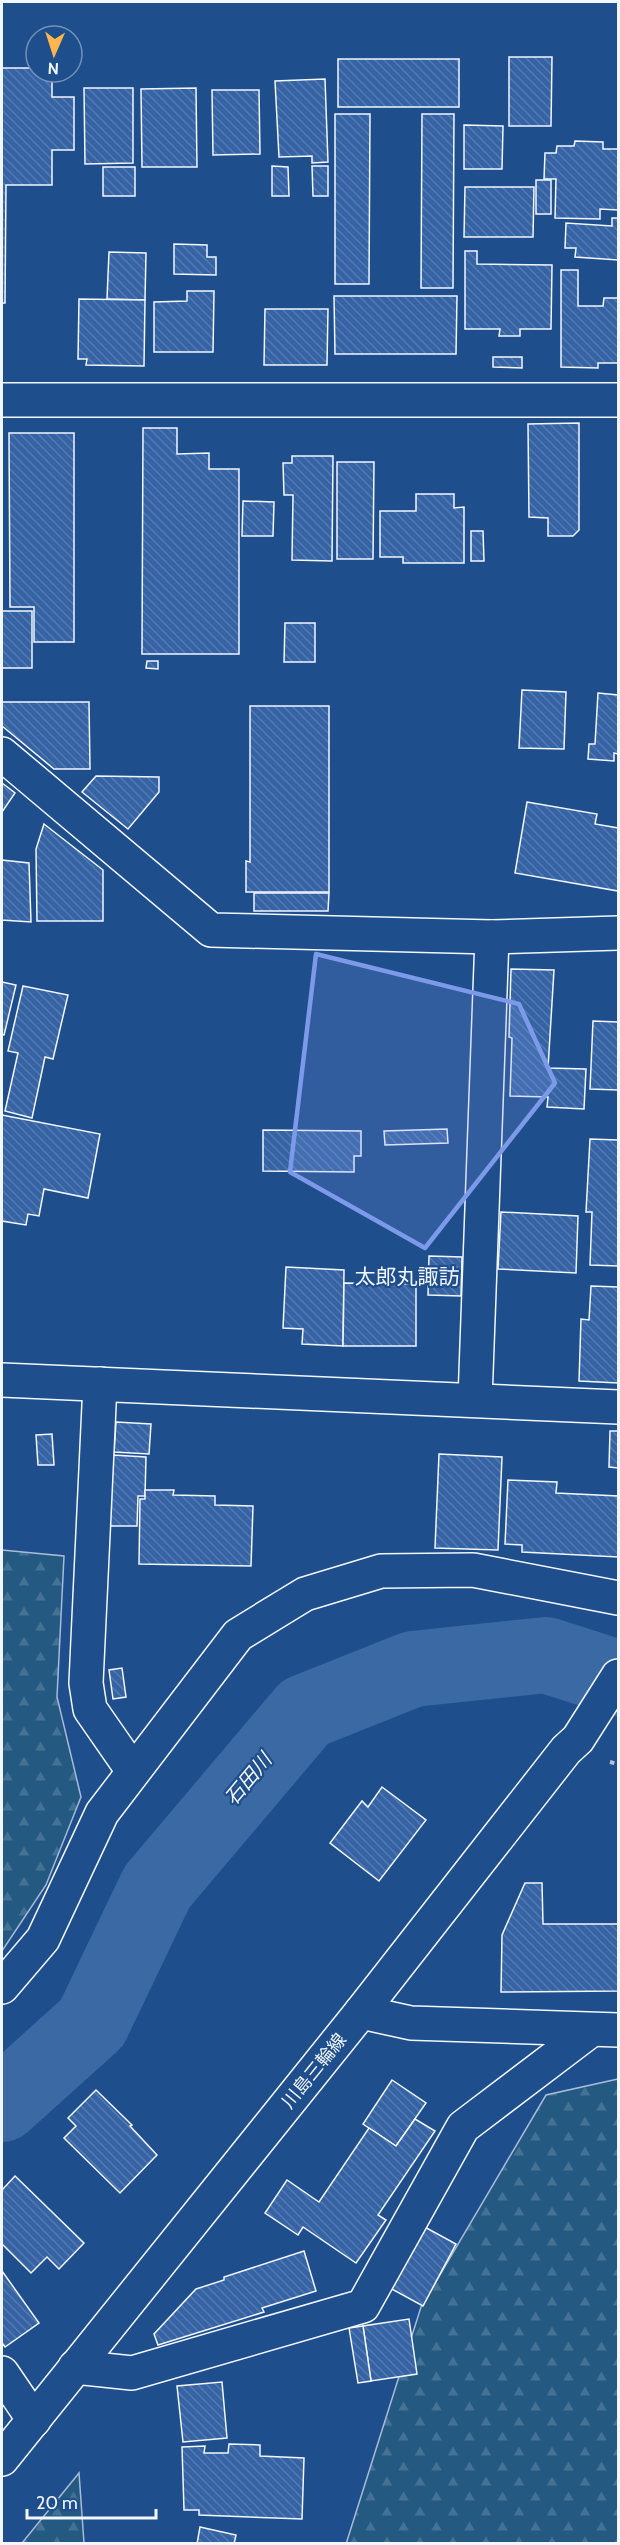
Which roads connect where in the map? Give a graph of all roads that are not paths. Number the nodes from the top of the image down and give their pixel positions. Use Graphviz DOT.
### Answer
graph roads {
  1 [pos="2,400"];
  2 [pos="618,400"];
  3 [pos="2,754"];
  4 [pos="618,933"];
  5 [pos="492,937"];
  6 [pos="2,1380"];
  7 [pos="100,1384"];
  8 [pos="475,1400"];
  9 [pos="618,1407"];
  10 [pos="618,1598"];
  11 [pos="618,1676"];
  12 [pos="133,1771"];
  13 [pos="2,1987"];
  14 [pos="361,2012"];
  15 [pos="605,2030"];
  16 [pos="75,2367"];
  17 [pos="2,2373"];
  18 [pos="34,2420"];
  19 [pos="2,2459"];
  1 -- 2 [label="street"];
  3 -- 5 [label="street"];
  4 -- 5 [label="street"];
  5 -- 8 [label="street"];
  6 -- 7 [label="street"];
  7 -- 8 [label="street"];
  7 -- 12 [label="street"];
  8 -- 9 [label="street"];
  10 -- 12 [label="street"];
  11 -- 14 [label="street, 川島三輪線"];
  12 -- 13 [label="street"];
  14 -- 15 [label="street"];
  14 -- 16 [label="street, 川島三輪線"];
  15 -- 16 [label="street"];
  16 -- 18 [label="street, 川島三輪線"];
  17 -- 18 [label="street"];
  18 -- 19 [label="street, 川島三輪線"];
}
